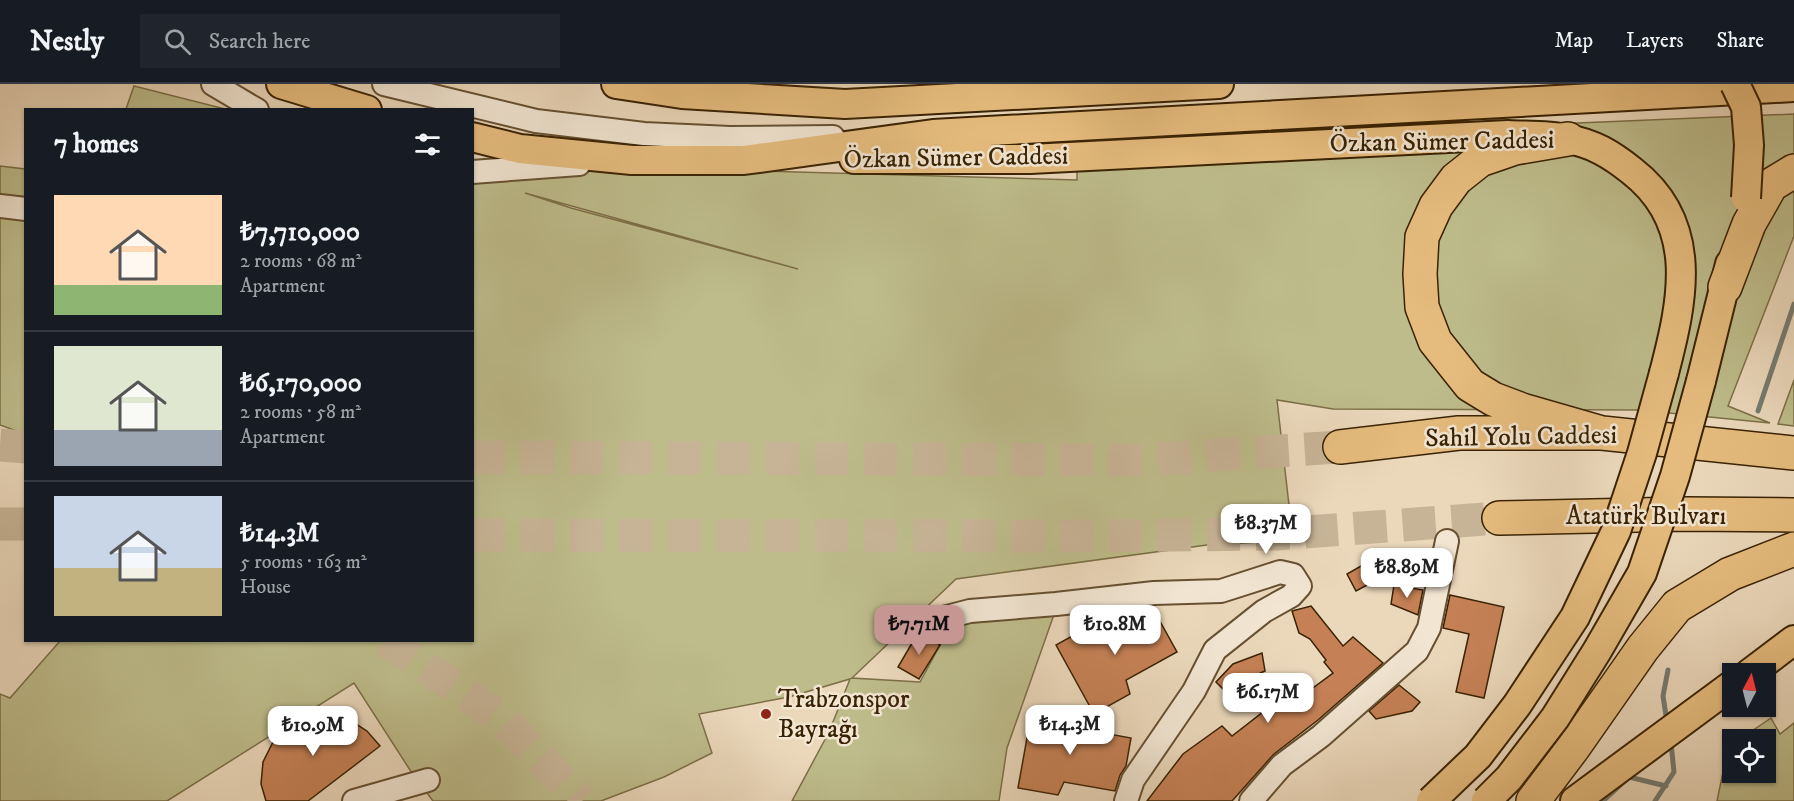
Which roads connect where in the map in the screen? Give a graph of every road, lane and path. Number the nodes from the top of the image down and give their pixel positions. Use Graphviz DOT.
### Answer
graph roads {
  1 [pos="213,84"];
  2 [pos="281,84"];
  3 [pos="384,84"];
  4 [pos="616,84"];
  5 [pos="930,84"];
  6 [pos="1220,84"];
  7 [pos="1735,84"];
  8 [pos="1794,87"];
  9 [pos="682,94"];
  10 [pos="254,108"];
  11 [pos="360,108"];
  12 [pos="933,134"];
  13 [pos="474,138"];
  14 [pos="1568,139"];
  15 [pos="744,159"];
  16 [pos="632,160"];
  17 [pos="1794,171"];
  18 [pos="474,172"];
  19 [pos="0,206"];
  20 [pos="24,209"];
  21 [pos="1725,287"];
  22 [pos="1602,433"];
  23 [pos="1340,447"];
  24 [pos="1792,453"];
  25 [pos="1794,515"];
  26 [pos="1499,518"];
  27 [pos="1447,541"];
  28 [pos="1794,549"];
  29 [pos="916,625"];
  30 [pos="1794,640"];
  31 [pos="1763,663"];
  32 [pos="1722,692"];
  33 [pos="428,780"];
  34 [pos="1579,798"];
  35 [pos="354,801"];
  36 [pos="1126,801"];
  37 [pos="1251,801"];
  38 [pos="1431,801"];
  39 [pos="1486,801"];
  40 [pos="1533,801"];
  1 -- 10 [label="street"];
  2 -- 11 [label="main road"];
  3 -- 12 [label="street"];
  4 -- 9 [label="main road"];
  5 -- 9 [label="main road"];
  6 -- 9 [label="main road"];
  7 -- 21 [label="main road, bridge"];
  8 -- 12 [label="main road, Özkan Sümer Caddesi"];
  12 -- 15 [label="main road, Özkan Sümer Caddesi"];
  13 -- 16 [label="main road, Özkan Sümer Caddesi"];
  14 -- 15 [label="main road, Özkan Sümer Caddesi"];
  14 -- 22 [label="highway"];
  14 -- 38 [label="main road, Özkan Sümer Caddesi, bridge"];
  15 -- 16 [label="main road, Özkan Sümer Caddesi"];
  16 -- 18 [label="street"];
  17 -- 21 [label="highway"];
  19 -- 20 [label="street"];
  21 -- 39 [label="main road, bridge"];
  22 -- 23 [label="highway, Sahil Yolu Caddesi"];
  22 -- 24 [label="highway, Sahil Yolu Caddesi"];
  25 -- 26 [label="highway, Atatürk Bulvarı"];
  27 -- 37 [label="street"];
  28 -- 40 [label="highway"];
  29 -- 36 [label="street"];
  30 -- 31 [label="main road"];
  32 -- 34 [label="main road"];
  33 -- 35 [label="street"];
}
